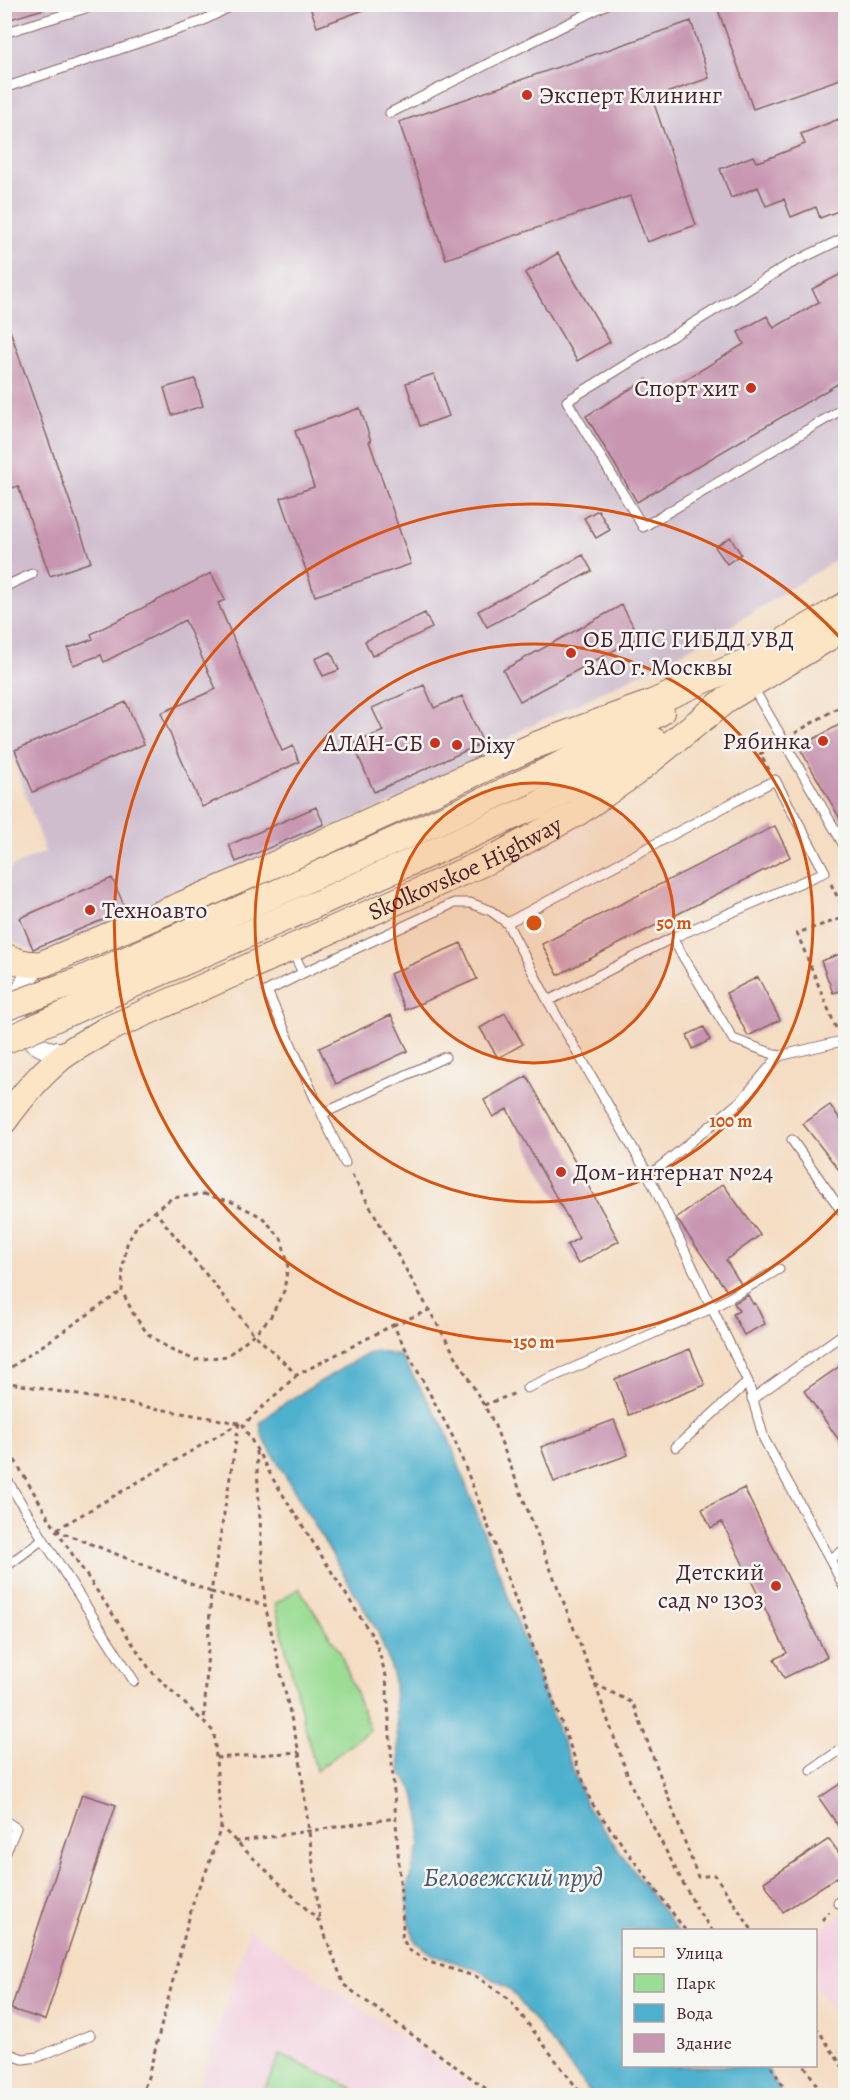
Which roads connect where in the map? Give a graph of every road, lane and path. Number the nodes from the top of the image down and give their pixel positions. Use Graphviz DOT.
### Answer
graph roads {
  1 [pos="99,4"];
  2 [pos="235,4"];
  3 [pos="607,4"];
  4 [pos="4,33"];
  5 [pos="4,88"];
  6 [pos="390,113"];
  7 [pos="846,237"];
  8 [pos="846,407"];
  9 [pos="32,574"];
  10 [pos="4,587"];
  11 [pos="846,605"];
  12 [pos="846,627"];
  13 [pos="759,656"];
  14 [pos="751,684"];
  15 [pos="727,699"];
  16 [pos="846,703"];
  17 [pos="784,740"];
  18 [pos="760,754"];
  19 [pos="845,847"];
  20 [pos="825,872"];
  21 [pos="846,916"];
  22 [pos="507,923"];
  23 [pos="672,938"];
  24 [pos="291,948"];
  25 [pos="4,956"];
  26 [pos="42,964"];
  27 [pos="303,973"];
  28 [pos="548,1001"];
  29 [pos="4,1008"];
  30 [pos="844,1040"];
  31 [pos="4,1041"];
  32 [pos="66,1054"];
  33 [pos="779,1056"];
  34 [pos="445,1057"];
  35 [pos="322,1114"];
  36 [pos="4,1121"];
  37 [pos="792,1140"];
  38 [pos="345,1163"];
  39 [pos="649,1176"];
  40 [pos="154,1210"];
  41 [pos="846,1217"];
  42 [pos="779,1269"];
  43 [pos="122,1291"];
  44 [pos="712,1308"];
  45 [pos="429,1310"];
  46 [pos="393,1325"];
  47 [pos="846,1332"];
  48 [pos="254,1334"];
  49 [pos="4,1372"];
  50 [pos="297,1375"];
  51 [pos="748,1382"];
  52 [pos="4,1383"];
  53 [pos="527,1388"];
  54 [pos="752,1399"];
  55 [pos="484,1405"];
  56 [pos="4,1419"];
  57 [pos="241,1424"];
  58 [pos="256,1447"];
  59 [pos="676,1447"];
  60 [pos="4,1475"];
  61 [pos="56,1530"];
  62 [pos="43,1539"];
  63 [pos="846,1549"];
  64 [pos="830,1559"];
  65 [pos="4,1568"];
  66 [pos="846,1591"];
  67 [pos="211,1592"];
  68 [pos="265,1605"];
  69 [pos="134,1681"];
  70 [pos="595,1684"];
  71 [pos="204,1722"];
  72 [pos="846,1746"];
  73 [pos="299,1752"];
  74 [pos="216,1758"];
  75 [pos="811,1770"];
  76 [pos="396,1818"];
  77 [pos="4,1820"];
  78 [pos="221,1827"];
  79 [pos="310,1831"];
  80 [pos="235,1842"];
  81 [pos="4,1857"];
  82 [pos="846,1894"];
  83 [pos="838,1903"];
  84 [pos="320,1922"];
  85 [pos="684,1929"];
  86 [pos="711,1929"];
  87 [pos="751,1929"];
  88 [pos="817,2028"];
  89 [pos="90,2035"];
  90 [pos="4,2052"];
  91 [pos="772,2067"];
  92 [pos="806,2067"];
  93 [pos="846,2072"];
  94 [pos="141,2096"];
  95 [pos="496,2096"];
  96 [pos="584,2096"];
  97 [pos="789,2096"];
  98 [pos="823,2096"];
  1 -- 4 [label="lane"];
  2 -- 5 [label="lane"];
  3 -- 6 [label="lane"];
  7 -- 8 [label="lane"];
  9 -- 10 [label="lane"];
  11 -- 13 [label="main road"];
  12 -- 14 [label="main road, Skolkovskoe Highway"];
  13 -- 26 [label="main road"];
  13 -- 29 [label="main road, bridge"];
  14 -- 15 [label="main road, Skolkovskoe Highway"];
  14 -- 17 [label="lane"];
  15 -- 24 [label="main road, Skolkovskoe Highway"];
  15 -- 31 [label="main road, bridge"];
  16 -- 17 [label="path"];
  17 -- 18 [label="path"];
  17 -- 19 [label="lane"];
  20 -- 21 [label="path"];
  20 -- 22 [label="lane"];
  20 -- 23 [label="lane"];
  21 -- 30 [label="path"];
  22 -- 27 [label="lane"];
  22 -- 28 [label="lane"];
  23 -- 28 [label="lane"];
  23 -- 33 [label="lane"];
  24 -- 27 [label="lane"];
  24 -- 32 [label="main road, Skolkovskoe Highway"];
  25 -- 26 [label="main road"];
  26 -- 32 [label="street"];
  27 -- 35 [label="lane"];
  28 -- 39 [label="lane"];
  30 -- 33 [label="lane"];
  32 -- 36 [label="main road, Skolkovskoe Highway"];
  33 -- 39 [label="lane"];
  34 -- 35 [label="lane"];
  35 -- 38 [label="lane"];
  37 -- 41 [label="lane"];
  38 -- 45 [label="path"];
  39 -- 44 [label="lane"];
  40 -- 43 [label="path"];
  40 -- 48 [label="path"];
  40 -- 48 [label="path"];
  42 -- 44 [label="lane"];
  43 -- 48 [label="path"];
  43 -- 49 [label="path"];
  44 -- 51 [label="lane"];
  44 -- 53 [label="lane"];
  45 -- 46 [label="path"];
  45 -- 55 [label="path"];
  46 -- 50 [label="path"];
  46 -- 85 [label="path"];
  47 -- 54 [label="lane"];
  48 -- 50 [label="path"];
  50 -- 57 [label="path"];
  51 -- 54 [label="lane"];
  51 -- 59 [label="lane"];
  52 -- 57 [label="path"];
  53 -- 55 [label="path"];
  54 -- 64 [label="lane"];
  55 -- 70 [label="path"];
  56 -- 61 [label="path"];
  57 -- 58 [label="path"];
  57 -- 61 [label="path"];
  57 -- 67 [label="path"];
  58 -- 68 [label="path"];
  58 -- 76 [label="path"];
  60 -- 62 [label="lane"];
  61 -- 62 [label="path"];
  61 -- 67 [label="path"];
  61 -- 71 [label="path"];
  62 -- 65 [label="lane"];
  62 -- 69 [label="lane"];
  63 -- 64 [label="lane"];
  64 -- 66 [label="lane"];
  67 -- 68 [label="path"];
  67 -- 71 [label="path"];
  68 -- 73 [label="path"];
  70 -- 86 [label="path"];
  70 -- 87 [label="path"];
  71 -- 74 [label="path"];
  72 -- 75 [label="lane"];
  73 -- 74 [label="path"];
  73 -- 79 [label="path"];
  74 -- 78 [label="path"];
  76 -- 79 [label="path"];
  76 -- 96 [label="path"];
  77 -- 81 [label="lane"];
  78 -- 80 [label="path"];
  78 -- 94 [label="path"];
  79 -- 80 [label="path"];
  79 -- 84 [label="path"];
  80 -- 84 [label="path"];
  82 -- 83 [label="lane"];
  84 -- 95 [label="path"];
  88 -- 93 [label="path"];
  89 -- 90 [label="lane"];
  91 -- 97 [label="path"];
  92 -- 98 [label="path"];
}
